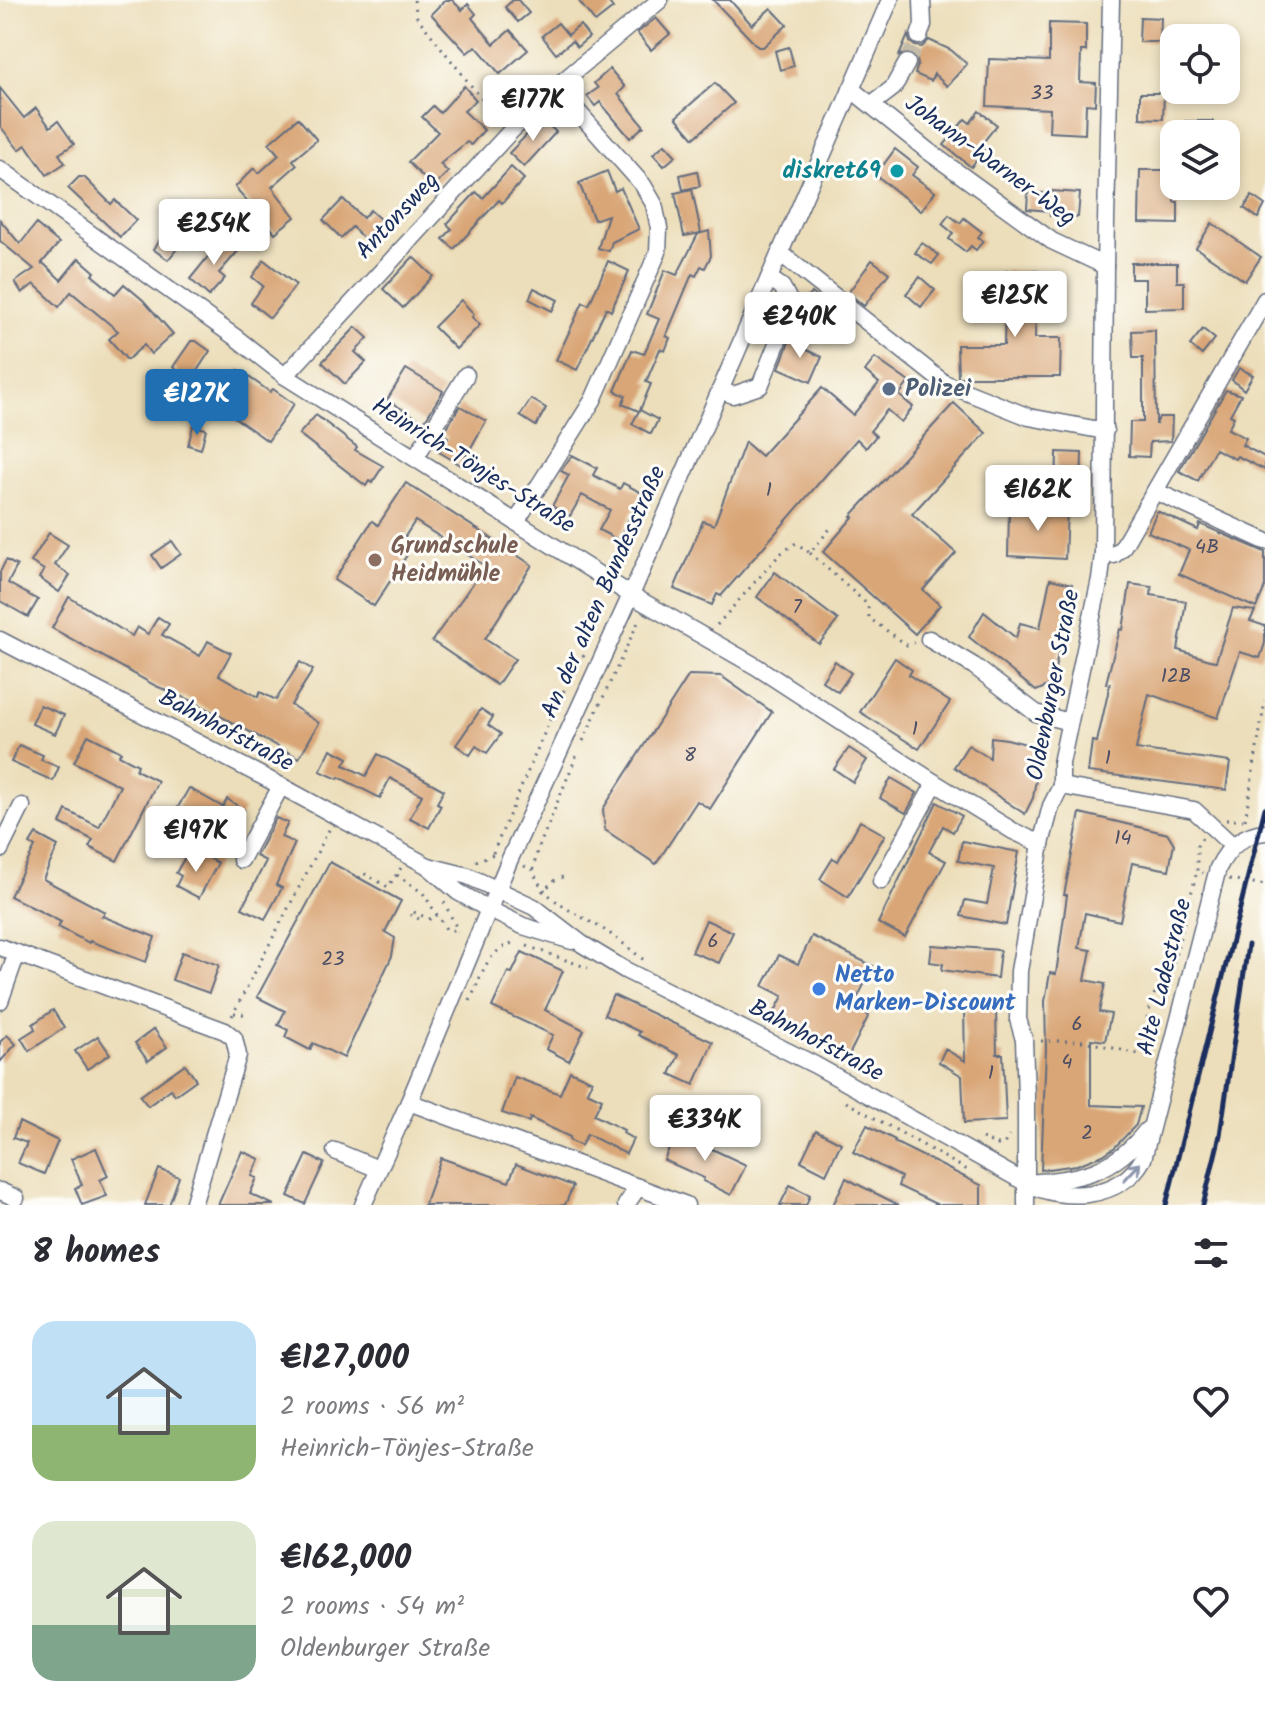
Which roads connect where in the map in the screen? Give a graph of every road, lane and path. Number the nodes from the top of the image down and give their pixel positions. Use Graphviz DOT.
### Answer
graph roads {
  1 [pos="414,0"];
  2 [pos="660,0"];
  3 [pos="890,0"];
  4 [pos="922,0"];
  5 [pos="1111,0"];
  6 [pos="919,36"];
  7 [pos="907,63"];
  8 [pos="556,87"];
  9 [pos="851,89"];
  10 [pos="872,104"];
  11 [pos="509,133"];
  12 [pos="0,169"];
  13 [pos="780,253"];
  14 [pos="1105,266"];
  15 [pos="769,278"];
  16 [pos="1265,300"];
  17 [pos="466,375"];
  18 [pos="285,376"];
  19 [pos="720,390"];
  20 [pos="1105,431"];
  21 [pos="415,458"];
  22 [pos="1157,492"];
  23 [pos="516,522"];
  24 [pos="833,525"];
  25 [pos="1265,541"];
  26 [pos="810,553"];
  27 [pos="1103,554"];
  28 [pos="631,595"];
  29 [pos="637,628"];
  30 [pos="593,638"];
  31 [pos="708,638"];
  32 [pos="929,639"];
  33 [pos="0,640"];
  34 [pos="1265,701"];
  35 [pos="1069,722"];
  36 [pos="935,783"];
  37 [pos="281,786"];
  38 [pos="1061,786"];
  39 [pos="22,806"];
  40 [pos="1245,820"];
  41 [pos="1251,821"];
  42 [pos="334,826"];
  43 [pos="1210,826"];
  44 [pos="1265,832"];
  45 [pos="1041,844"];
  46 [pos="1233,846"];
  47 [pos="0,850"];
  48 [pos="493,853"];
  49 [pos="241,860"];
  50 [pos="391,862"];
  51 [pos="428,866"];
  52 [pos="533,870"];
  53 [pos="1197,871"];
  54 [pos="397,875"];
  55 [pos="565,876"];
  56 [pos="359,878"];
  57 [pos="1225,878"];
  58 [pos="881,881"];
  59 [pos="1265,885"];
  60 [pos="498,889"];
  61 [pos="543,891"];
  62 [pos="442,900"];
  63 [pos="490,910"];
  64 [pos="437,915"];
  65 [pos="419,919"];
  66 [pos="516,942"];
  67 [pos="582,944"];
  68 [pos="0,947"];
  69 [pos="17,953"];
  70 [pos="593,970"];
  71 [pos="0,1001"];
  72 [pos="234,1013"];
  73 [pos="249,1015"];
  74 [pos="1147,1018"];
  75 [pos="230,1034"];
  76 [pos="1024,1040"];
  77 [pos="1138,1054"];
  78 [pos="409,1102"];
  79 [pos="846,1102"];
  80 [pos="1152,1123"];
  81 [pos="1010,1127"];
  82 [pos="997,1145"];
  83 [pos="335,1151"];
  84 [pos="378,1169"];
  85 [pos="973,1173"];
  86 [pos="1083,1176"];
  87 [pos="1026,1183"];
  88 [pos="638,1187"];
  89 [pos="0,1191"];
  90 [pos="16,1198"];
  91 [pos="1085,1200"];
  92 [pos="193,1205"];
  93 [pos="363,1205"];
  94 [pos="626,1205"];
  95 [pos="686,1205"];
  96 [pos="1026,1205"];
  1 -- 11 [label="path"];
  2 -- 8 [label="street, Antonsweg"];
  3 -- 9 [label="street, An der alten Bundesstraße"];
  4 -- 6 [label="street"];
  5 -- 14 [label="street, Oldenburger Straße"];
  7 -- 10 [label="street"];
  8 -- 11 [label="street, Antonsweg"];
  8 -- 23 [label="street"];
  9 -- 10 [label="street, Johann-Warner-Weg"];
  9 -- 13 [label="street, An der alten Bundesstraße"];
  10 -- 14 [label="street, Johann-Warner-Weg"];
  11 -- 18 [label="street, Antonsweg"];
  12 -- 18 [label="street, Heinrich-Tönjes-Straße"];
  13 -- 15 [label="street, An der alten Bundesstraße"];
  13 -- 20 [label="street"];
  14 -- 20 [label="street, Oldenburger Straße"];
  15 -- 19 [label="street, An der alten Bundesstraße"];
  15 -- 19 [label="street"];
  16 -- 22 [label="street"];
  17 -- 21 [label="street"];
  18 -- 21 [label="street, Heinrich-Tönjes-Straße"];
  19 -- 28 [label="street, An der alten Bundesstraße"];
  20 -- 27 [label="street, Oldenburger Straße"];
  21 -- 23 [label="street, Heinrich-Tönjes-Straße"];
  22 -- 25 [label="street"];
  22 -- 27 [label="street"];
  23 -- 28 [label="street, Heinrich-Tönjes-Straße"];
  24 -- 26 [label="path"];
  26 -- 31 [label="path"];
  26 -- 32 [label="path"];
  27 -- 35 [label="street, Oldenburger Straße"];
  28 -- 31 [label="street, Heinrich-Tönjes-Straße"];
  28 -- 60 [label="street, An der alten Bundesstraße"];
  29 -- 52 [label="path"];
  30 -- 48 [label="path"];
  31 -- 36 [label="street, Heinrich-Tönjes-Straße"];
  32 -- 35 [label="street"];
  33 -- 37 [label="street, Bahnhofstraße"];
  34 -- 40 [label="path"];
  35 -- 38 [label="street, Oldenburger Straße"];
  36 -- 45 [label="street, Heinrich-Tönjes-Straße"];
  36 -- 58 [label="street"];
  37 -- 42 [label="street, Bahnhofstraße"];
  37 -- 49 [label="street"];
  38 -- 43 [label="street"];
  38 -- 45 [label="street, Oldenburger Straße"];
  39 -- 47 [label="street"];
  40 -- 41 [label="path"];
  40 -- 43 [label="path"];
  42 -- 51 [label="street, Bahnhofstraße"];
  42 -- 72 [label="path"];
  43 -- 46 [label="street"];
  44 -- 46 [label="street"];
  45 -- 76 [label="street, Oldenburger Straße"];
  46 -- 80 [label="street, Alte Ladestraße"];
  50 -- 54 [label="path"];
  51 -- 60 [label="street, Bahnhofstraße"];
  51 -- 63 [label="street, Bahnhofstraße"];
  53 -- 74 [label="path"];
  54 -- 56 [label="path"];
  54 -- 64 [label="path"];
  55 -- 61 [label="path"];
  57 -- 59 [label="path"];
  60 -- 63 [label="street, An der alten Bundesstraße"];
  60 -- 67 [label="street, Bahnhofstraße"];
  62 -- 64 [label="path"];
  63 -- 67 [label="street, Bahnhofstraße"];
  63 -- 78 [label="street, An der alten Bundesstraße"];
  64 -- 65 [label="path"];
  66 -- 70 [label="path"];
  67 -- 87 [label="street, Bahnhofstraße"];
  68 -- 69 [label="street"];
  69 -- 71 [label="street"];
  69 -- 75 [label="street"];
  72 -- 73 [label="path"];
  72 -- 75 [label="path"];
  75 -- 92 [label="street"];
  76 -- 77 [label="path"];
  76 -- 87 [label="street, Oldenburger Straße"];
  78 -- 84 [label="street, An der alten Bundesstraße"];
  78 -- 88 [label="street"];
  79 -- 85 [label="path"];
  80 -- 86 [label="street, Alte Ladestraße"];
  91 -- 80 [label="street, Alte Ladestraße, one-way"];
  81 -- 82 [label="path"];
  83 -- 84 [label="street"];
  84 -- 93 [label="street, An der alten Bundesstraße"];
  86 -- 87 [label="street, Alte Ladestraße"];
  86 -- 91 [label="street"];
  87 -- 91 [label="street, Alte Ladestraße"];
  87 -- 96 [label="street, Oldenburger Straße"];
  88 -- 94 [label="street"];
  88 -- 95 [label="street"];
  89 -- 90 [label="street"];
}
